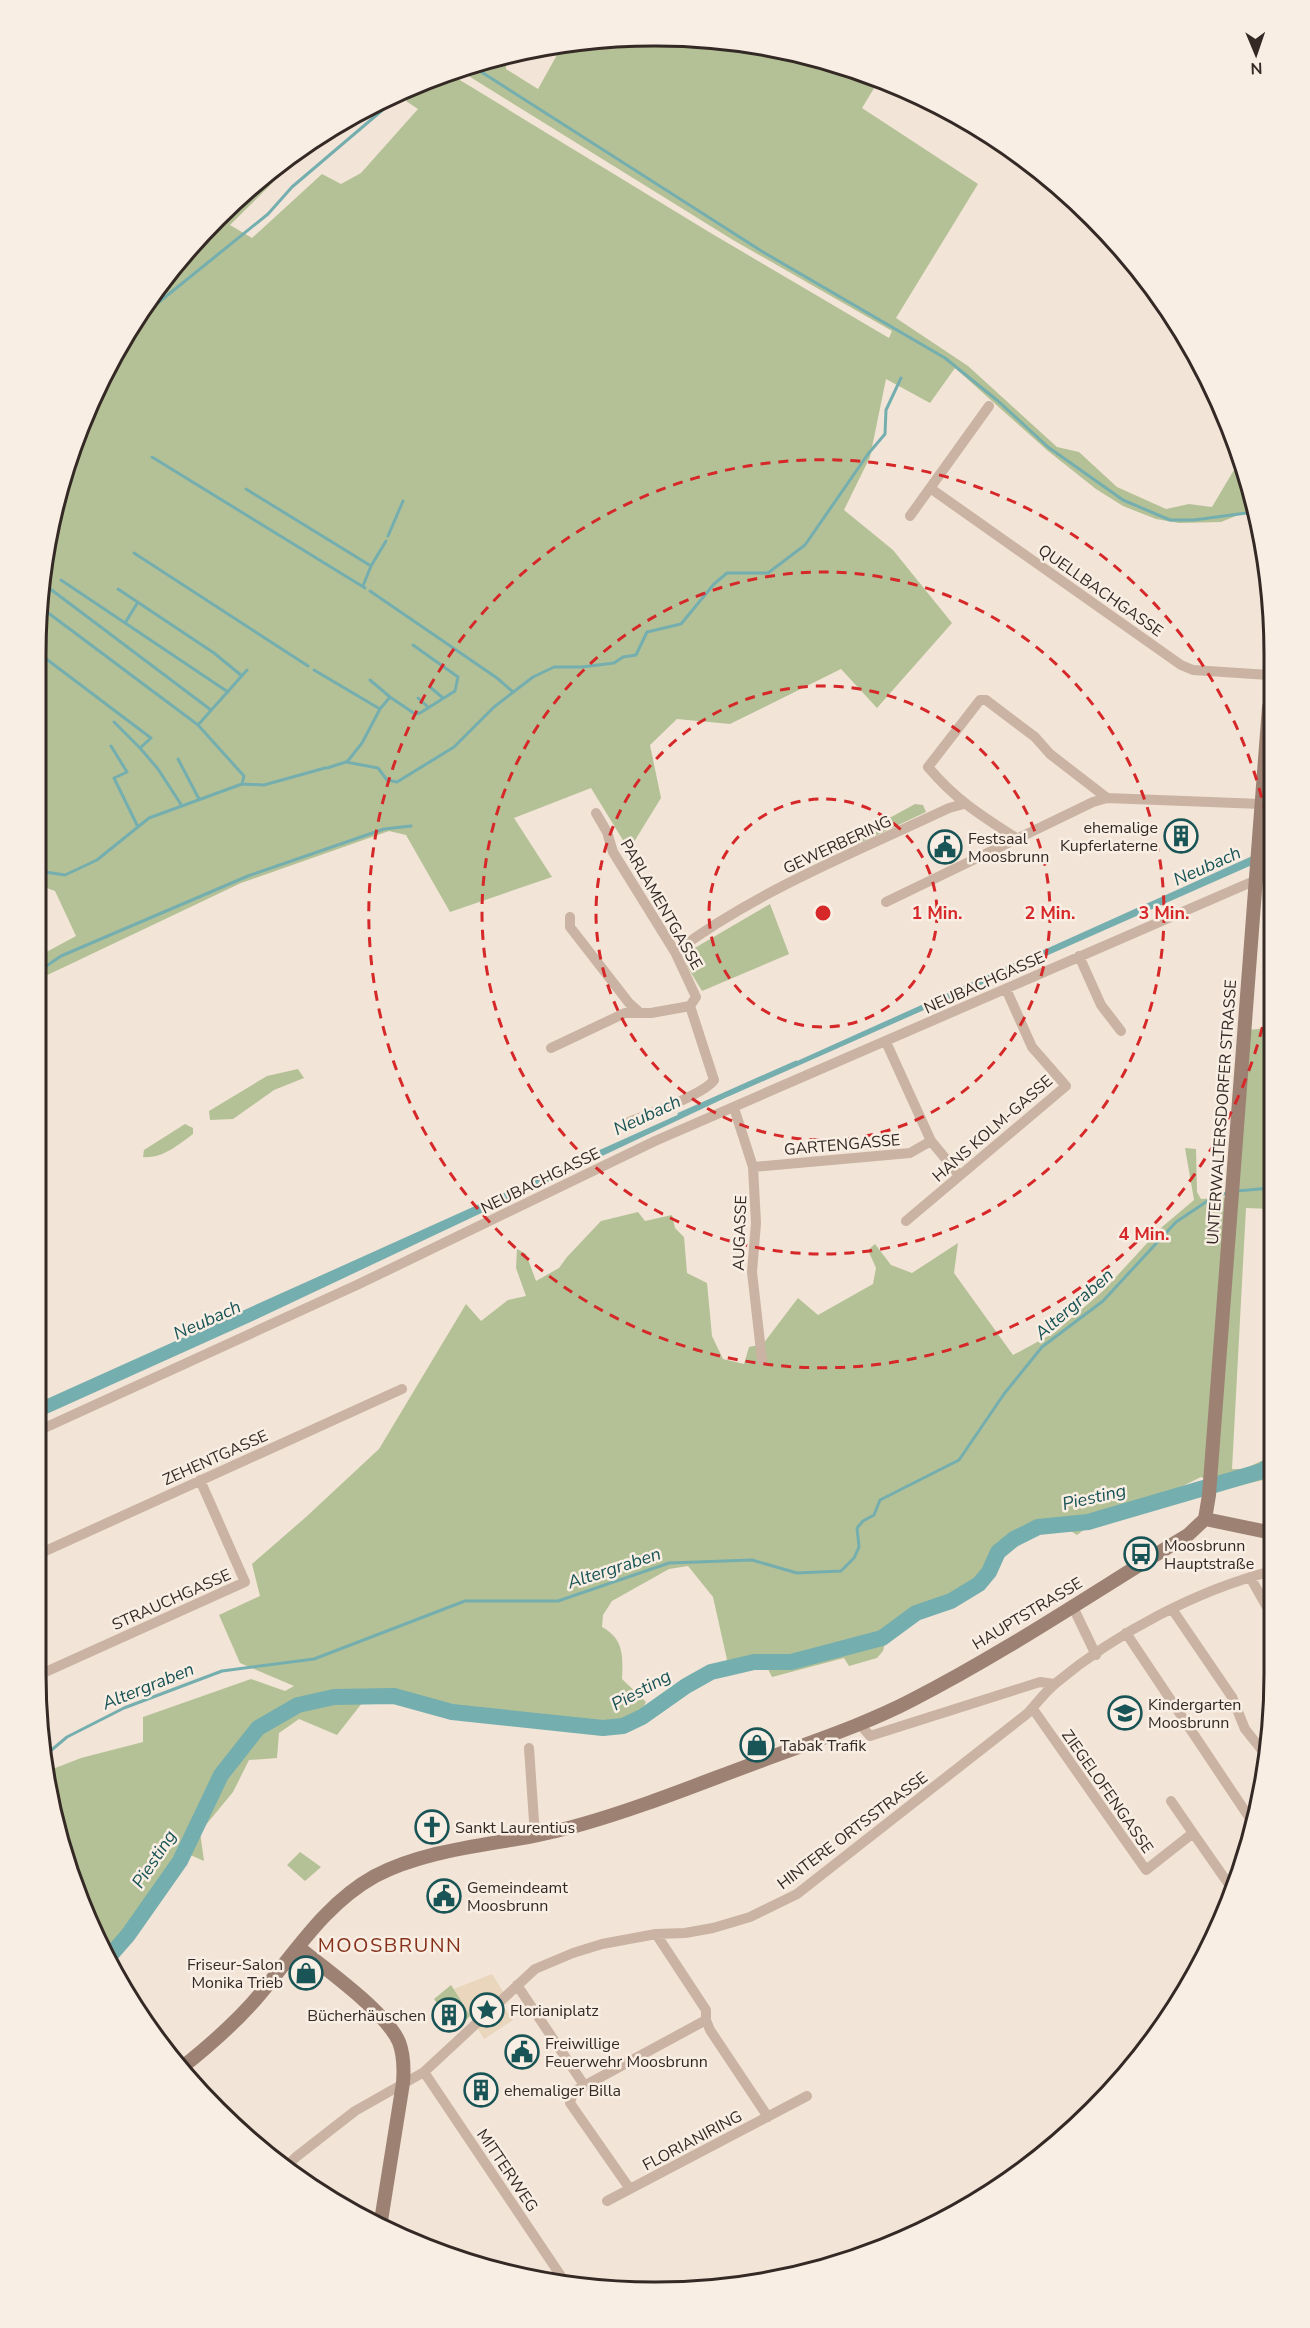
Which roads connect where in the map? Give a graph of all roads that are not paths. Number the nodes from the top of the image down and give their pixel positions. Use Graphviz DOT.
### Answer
graph roads {
  1 [pos="989,406"];
  2 [pos="930,488"];
  3 [pos="910,516"];
  4 [pos="1264,675"];
  5 [pos="1264,768"];
  6 [pos="1107,798"];
  7 [pos="964,804"];
  8 [pos="1261,804"];
  9 [pos="596,813"];
  10 [pos="1016,838"];
  11 [pos="1264,874"];
  12 [pos="1256,875"];
  13 [pos="886,902"];
  14 [pos="570,917"];
  15 [pos="675,952"];
  16 [pos="1080,956"];
  17 [pos="1006,989"];
  18 [pos="690,1006"];
  19 [pos="638,1011"];
  20 [pos="1120,1031"];
  21 [pos="886,1042"];
  22 [pos="551,1048"];
  23 [pos="734,1108"];
  24 [pos="628,1122"];
  25 [pos="932,1141"];
  26 [pos="753,1167"];
  27 [pos="959,1175"];
  28 [pos="906,1221"];
  29 [pos="762,1360"];
  30 [pos="402,1389"];
  31 [pos="46,1427"];
  32 [pos="200,1480"];
  33 [pos="1205,1519"];
  34 [pos="1264,1531"];
  35 [pos="46,1551"];
  36 [pos="1264,1573"];
  37 [pos="1250,1577"];
  38 [pos="1264,1602"];
  39 [pos="1072,1605"];
  40 [pos="1172,1609"];
  41 [pos="1126,1633"];
  42 [pos="1096,1655"];
  43 [pos="46,1672"];
  44 [pos="1054,1684"];
  45 [pos="1033,1709"];
  46 [pos="859,1723"];
  47 [pos="1259,1746"];
  48 [pos="529,1748"];
  49 [pos="1171,1801"];
  50 [pos="1247,1814"];
  51 [pos="1193,1833"];
  52 [pos="535,1836"];
  53 [pos="1226,1881"];
  54 [pos="656,1934"];
  55 [pos="298,1947"];
  56 [pos="517,1985"];
  57 [pos="706,2020"];
  58 [pos="188,2062"];
  59 [pos="423,2072"];
  60 [pos="404,2083"];
  61 [pos="584,2085"];
  62 [pos="807,2096"];
  63 [pos="768,2117"];
  64 [pos="292,2161"];
  65 [pos="630,2189"];
  66 [pos="607,2202"];
  67 [pos="382,2217"];
  68 [pos="559,2273"];
  1 -- 2 [label="street"];
  2 -- 3 [label="street"];
  2 -- 4 [label="street, QUELLBACHGASSE"];
  5 -- 8 [label="main road, UNTERWALTERSDORFER STRASSE"];
  6 -- 7 [label="street"];
  6 -- 8 [label="street"];
  6 -- 10 [label="street"];
  7 -- 10 [label="street"];
  7 -- 15 [label="street, GEWERBERING"];
  8 -- 12 [label="main road, UNTERWALTERSDORFER STRASSE"];
  9 -- 15 [label="street, PARLAMENTGASSE"];
  10 -- 13 [label="street"];
  11 -- 12 [label="street, NEUBACHGASSE"];
  12 -- 16 [label="street, NEUBACHGASSE"];
  12 -- 33 [label="main road, UNTERWALTERSDORFER STRASSE"];
  14 -- 19 [label="street"];
  15 -- 18 [label="street, PARLAMENTGASSE"];
  16 -- 17 [label="street, NEUBACHGASSE"];
  16 -- 20 [label="street"];
  17 -- 21 [label="street, NEUBACHGASSE"];
  17 -- 27 [label="street, HANS KOLM-GASSE"];
  18 -- 19 [label="street"];
  18 -- 24 [label="street"];
  19 -- 22 [label="street"];
  21 -- 23 [label="street, NEUBACHGASSE"];
  21 -- 25 [label="street"];
  23 -- 26 [label="street, AUGASSE"];
  23 -- 31 [label="street, NEUBACHGASSE"];
  25 -- 26 [label="street, GARTENGASSE"];
  25 -- 27 [label="street"];
  26 -- 29 [label="street, AUGASSE"];
  27 -- 28 [label="street, HANS KOLM-GASSE"];
  30 -- 32 [label="street, ZEHENTGASSE"];
  32 -- 35 [label="street, ZEHENTGASSE"];
  32 -- 43 [label="street, STRAUCHGASSE"];
  33 -- 34 [label="main road"];
  33 -- 39 [label="main road, HAUPTSTRASSE"];
  36 -- 37 [label="street, HINTERE ORTSSTRASSE"];
  37 -- 38 [label="street"];
  37 -- 40 [label="street, HINTERE ORTSSTRASSE"];
  39 -- 42 [label="street"];
  39 -- 46 [label="main road, HAUPTSTRASSE"];
  40 -- 41 [label="street, HINTERE ORTSSTRASSE"];
  40 -- 47 [label="street"];
  41 -- 42 [label="street, HINTERE ORTSSTRASSE"];
  41 -- 50 [label="street"];
  42 -- 44 [label="street, HINTERE ORTSSTRASSE"];
  44 -- 45 [label="street, HINTERE ORTSSTRASSE"];
  44 -- 46 [label="street"];
  45 -- 51 [label="street, ZIEGELOFENGASSE"];
  45 -- 54 [label="street, HINTERE ORTSSTRASSE"];
  46 -- 52 [label="main road, HAUPTSTRASSE"];
  48 -- 52 [label="street"];
  49 -- 51 [label="street"];
  51 -- 53 [label="street"];
  52 -- 55 [label="main road, HAUPTSTRASSE"];
  54 -- 56 [label="street, HINTERE ORTSSTRASSE"];
  54 -- 57 [label="street, FLORIANIRING"];
  55 -- 58 [label="main road"];
  55 -- 60 [label="main road"];
  56 -- 59 [label="street, HINTERE ORTSSTRASSE"];
  56 -- 61 [label="street"];
  57 -- 61 [label="street"];
  57 -- 63 [label="street, FLORIANIRING"];
  59 -- 60 [label="street, HINTERE ORTSSTRASSE"];
  59 -- 68 [label="street, MITTERWEG"];
  60 -- 64 [label="street, HINTERE ORTSSTRASSE"];
  60 -- 67 [label="main road"];
  61 -- 65 [label="street, FLORIANIRING"];
  62 -- 63 [label="street, FLORIANIRING"];
  63 -- 65 [label="street, FLORIANIRING"];
  65 -- 66 [label="street, FLORIANIRING"];
}
